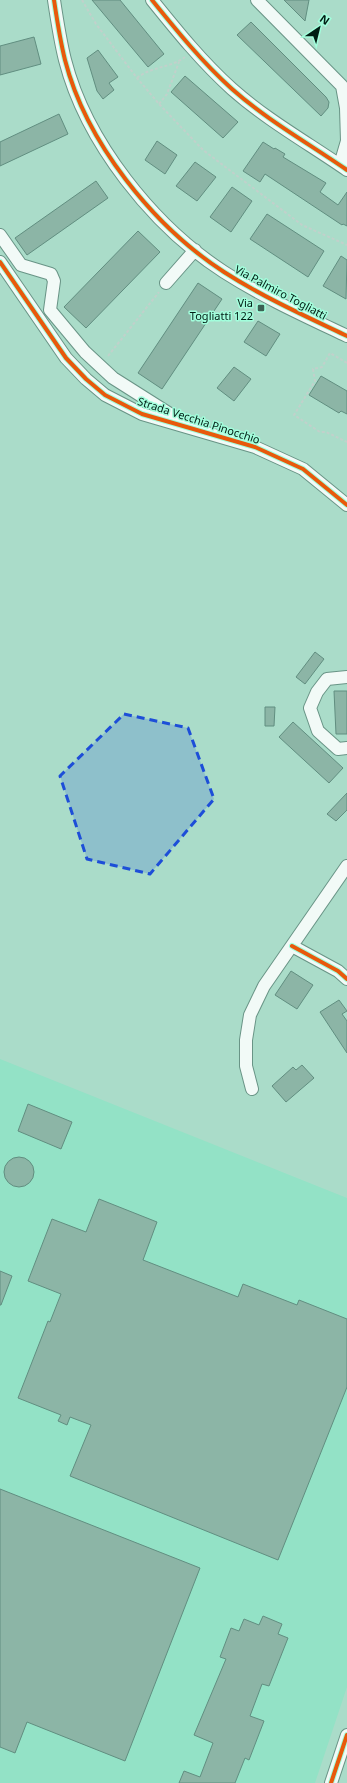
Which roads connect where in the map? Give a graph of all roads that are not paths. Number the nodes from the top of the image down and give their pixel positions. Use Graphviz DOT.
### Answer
graph roads {
  1 [pos="54,0"];
  2 [pos="152,0"];
  3 [pos="257,0"];
  4 [pos="343,167"];
  5 [pos="0,235"];
  6 [pos="195,250"];
  7 [pos="0,262"];
  8 [pos="166,283"];
  9 [pos="347,336"];
  10 [pos="192,428"];
  11 [pos="347,505"];
  12 [pos="347,677"];
  13 [pos="347,748"];
  14 [pos="347,866"];
  15 [pos="292,946"];
  16 [pos="347,979"];
  17 [pos="252,1088"];
  18 [pos="347,1735"];
  19 [pos="331,1783"];
  1 -- 6 [label="street, Via Palmiro Togliatti"];
  2 -- 4 [label="street"];
  3 -- 4 [label="street"];
  5 -- 10 [label="street"];
  6 -- 8 [label="street"];
  6 -- 9 [label="street, Via Palmiro Togliatti"];
  7 -- 10 [label="street, Strada Vecchia Pinocchio"];
  10 -- 11 [label="street, Strada Vecchia Pinocchio"];
  12 -- 13 [label="street"];
  14 -- 15 [label="street"];
  15 -- 16 [label="street"];
  15 -- 17 [label="street"];
  18 -- 19 [label="street"];
}
